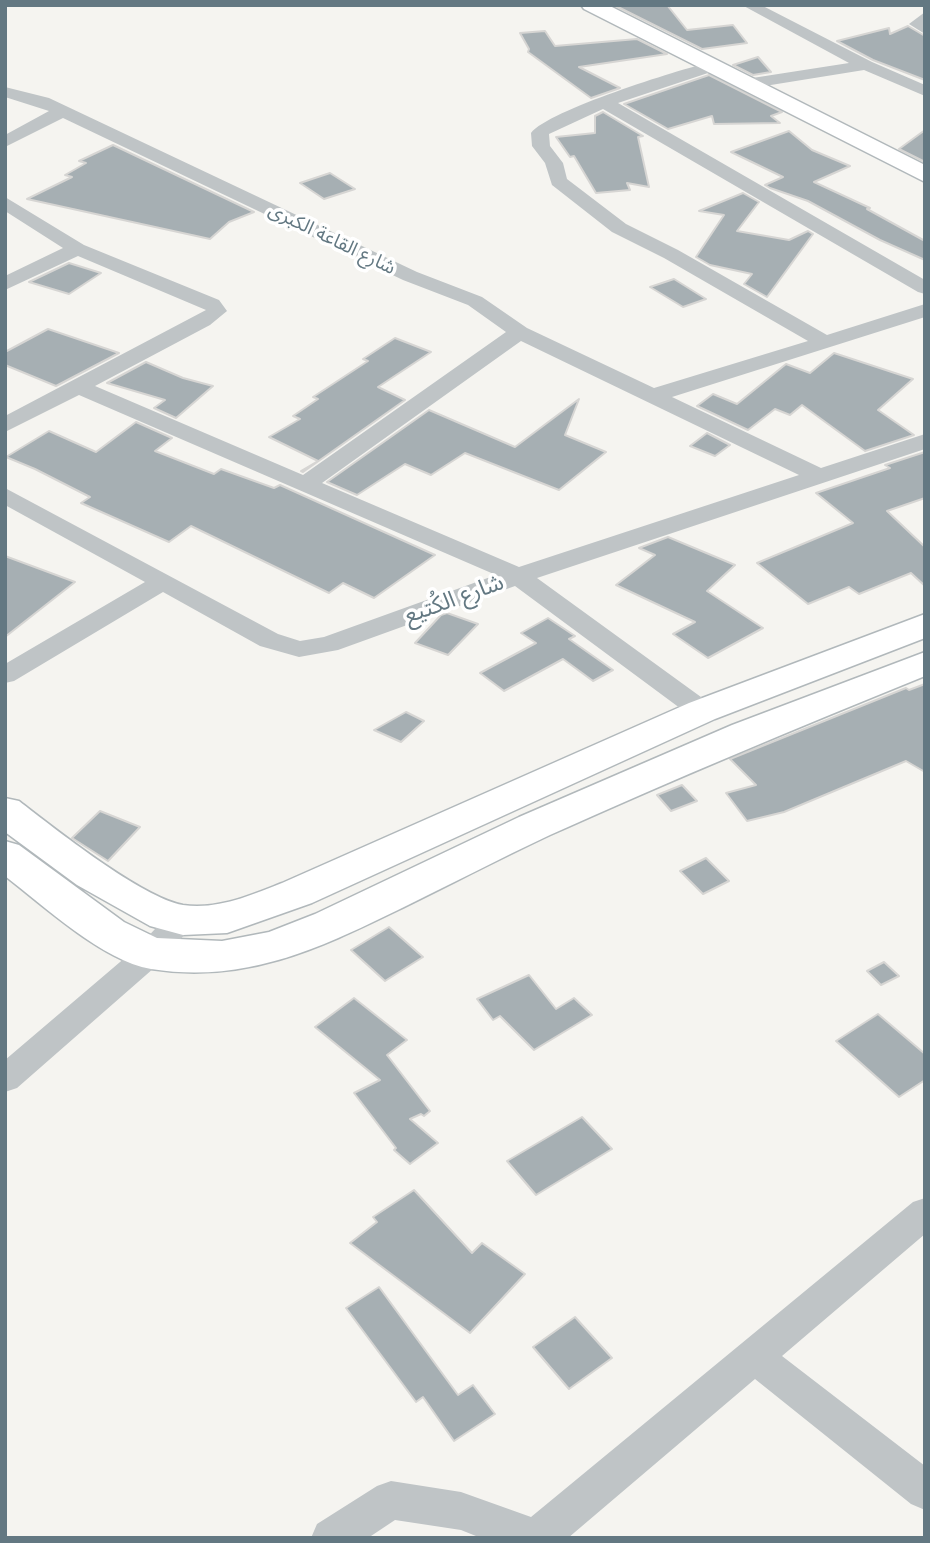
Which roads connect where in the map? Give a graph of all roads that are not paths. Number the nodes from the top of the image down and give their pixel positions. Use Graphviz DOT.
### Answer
graph roads {
  1 [pos="591,5"];
  2 [pos="749,5"];
  3 [pos="916,5"];
  4 [pos="925,9"];
  5 [pos="925,17"];
  6 [pos="925,29"];
  7 [pos="866,65"];
  8 [pos="711,67"];
  9 [pos="746,84"];
  10 [pos="925,91"];
  11 [pos="5,92"];
  12 [pos="604,102"];
  13 [pos="63,111"];
  14 [pos="5,142"];
  15 [pos="925,175"];
  16 [pos="5,203"];
  17 [pos="77,249"];
  18 [pos="5,284"];
  19 [pos="925,289"];
  20 [pos="918,312"];
  21 [pos="520,332"];
  22 [pos="824,342"];
  23 [pos="76,386"];
  24 [pos="654,395"];
  25 [pos="5,425"];
  26 [pos="925,441"];
  27 [pos="819,476"];
  28 [pos="306,484"];
  29 [pos="5,495"];
  30 [pos="518,576"];
  31 [pos="161,583"];
  32 [pos="925,625"];
  33 [pos="925,663"];
  34 [pos="5,675"];
  35 [pos="702,711"];
  36 [pos="5,811"];
  37 [pos="5,855"];
  38 [pos="182,920"];
  39 [pos="150,953"];
  40 [pos="8,1072"];
  41 [pos="924,1213"];
  42 [pos="754,1356"];
  43 [pos="925,1491"];
  44 [pos="331,1538"];
  45 [pos="535,1538"];
  1 -- 8 [label="main road"];
  2 -- 7 [label="street"];
  3 -- 4 [label="street"];
  5 -- 6 [label="street"];
  7 -- 9 [label="street"];
  7 -- 10 [label="street"];
  8 -- 9 [label="main road"];
  8 -- 12 [label="street"];
  9 -- 15 [label="main road"];
  11 -- 13 [label="street, شارع القاعة الكبرى"];
  12 -- 19 [label="street"];
  12 -- 22 [label="street"];
  13 -- 14 [label="street"];
  13 -- 21 [label="street, شارع القاعة الكبرى"];
  16 -- 17 [label="street"];
  17 -- 18 [label="street"];
  17 -- 23 [label="street"];
  20 -- 22 [label="street"];
  21 -- 24 [label="street, شارع القاعة الكبرى"];
  21 -- 28 [label="street"];
  22 -- 24 [label="street"];
  23 -- 25 [label="street"];
  23 -- 28 [label="street"];
  24 -- 27 [label="street, شارع القاعة الكبرى"];
  26 -- 27 [label="street, شارع الكُتيع"];
  27 -- 30 [label="street, شارع الكُتيع"];
  28 -- 30 [label="street"];
  29 -- 31 [label="street, شارع الكُتيع"];
  30 -- 31 [label="street, شارع الكُتيع"];
  30 -- 35 [label="street"];
  31 -- 34 [label="street"];
  32 -- 35 [label="main road"];
  33 -- 39 [label="main road"];
  35 -- 38 [label="main road"];
  36 -- 38 [label="main road"];
  37 -- 39 [label="main road"];
  38 -- 39 [label="street"];
  39 -- 40 [label="street"];
  41 -- 42 [label="street"];
  42 -- 43 [label="street"];
  42 -- 45 [label="street"];
  44 -- 45 [label="street"];
}
